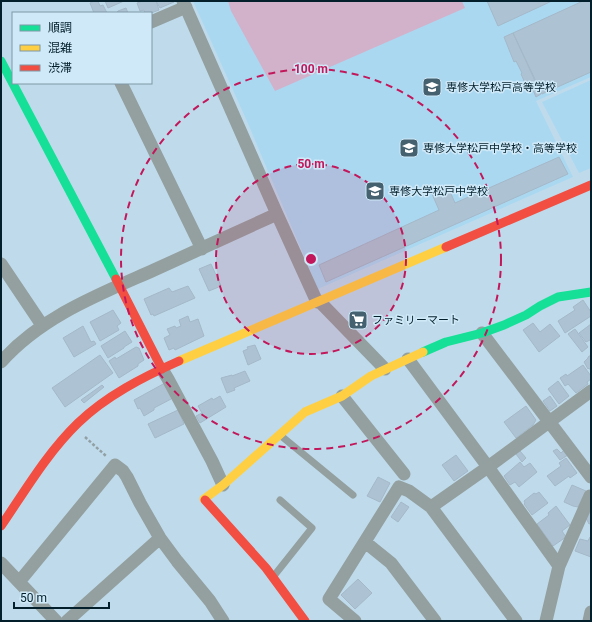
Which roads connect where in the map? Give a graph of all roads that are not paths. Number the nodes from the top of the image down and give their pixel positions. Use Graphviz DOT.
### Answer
graph roads {
  1 [pos="184,4"];
  2 [pos="152,21"];
  3 [pos="1,61"];
  4 [pos="12,80"];
  5 [pos="15,84"];
  6 [pos="122,84"];
  7 [pos="591,185"];
  8 [pos="277,214"];
  9 [pos="202,248"];
  10 [pos="1,264"];
  11 [pos="119,285"];
  12 [pos="591,292"];
  13 [pos="318,301"];
  14 [pos="42,325"];
  15 [pos="482,333"];
  16 [pos="408,359"];
  17 [pos="1,362"];
  18 [pos="162,369"];
  19 [pos="385,369"];
  20 [pos="591,391"];
  21 [pos="342,396"];
  22 [pos="549,422"];
  23 [pos="280,435"];
  24 [pos="488,467"];
  25 [pos="404,474"];
  26 [pos="591,477"];
  27 [pos="223,485"];
  28 [pos="353,495"];
  29 [pos="591,496"];
  30 [pos="280,500"];
  31 [pos="431,507"];
  32 [pos="1,526"];
  33 [pos="160,538"];
  34 [pos="364,542"];
  35 [pos="1,563"];
  36 [pos="559,566"];
  37 [pos="273,577"];
  38 [pos="19,582"];
  39 [pos="591,612"];
  40 [pos="56,621"];
  41 [pos="67,621"];
  42 [pos="223,621"];
  43 [pos="305,621"];
  44 [pos="355,621"];
  45 [pos="435,621"];
  46 [pos="516,621"];
  47 [pos="546,621"];
  48 [pos="589,621"];
  1 -- 2 [label="street"];
  1 -- 8 [label="street"];
  3 -- 4 [label="street"];
  5 -- 11 [label="street"];
  6 -- 9 [label="street"];
  7 -- 13 [label="street"];
  8 -- 9 [label="street"];
  8 -- 13 [label="street"];
  9 -- 11 [label="street"];
  10 -- 14 [label="street"];
  11 -- 14 [label="street"];
  11 -- 18 [label="street"];
  12 -- 15 [label="street"];
  13 -- 18 [label="street"];
  13 -- 19 [label="street"];
  14 -- 17 [label="street"];
  15 -- 16 [label="street"];
  15 -- 22 [label="street"];
  16 -- 19 [label="street"];
  16 -- 24 [label="street"];
  18 -- 27 [label="street"];
  18 -- 32 [label="street"];
  19 -- 21 [label="street"];
  20 -- 22 [label="street"];
  21 -- 23 [label="street"];
  21 -- 25 [label="street"];
  22 -- 24 [label="street"];
  22 -- 26 [label="street"];
  23 -- 27 [label="street"];
  23 -- 28 [label="lane"];
  24 -- 31 [label="street"];
  24 -- 36 [label="street"];
  27 -- 37 [label="street"];
  29 -- 36 [label="street"];
  30 -- 37 [label="lane"];
  31 -- 34 [label="street"];
  31 -- 46 [label="street"];
  33 -- 38 [label="street"];
  33 -- 41 [label="street"];
  33 -- 42 [label="street"];
  34 -- 44 [label="street"];
  34 -- 45 [label="street"];
  35 -- 38 [label="street"];
  36 -- 47 [label="street"];
  37 -- 43 [label="street"];
  38 -- 40 [label="street"];
  39 -- 48 [label="street"];
}
